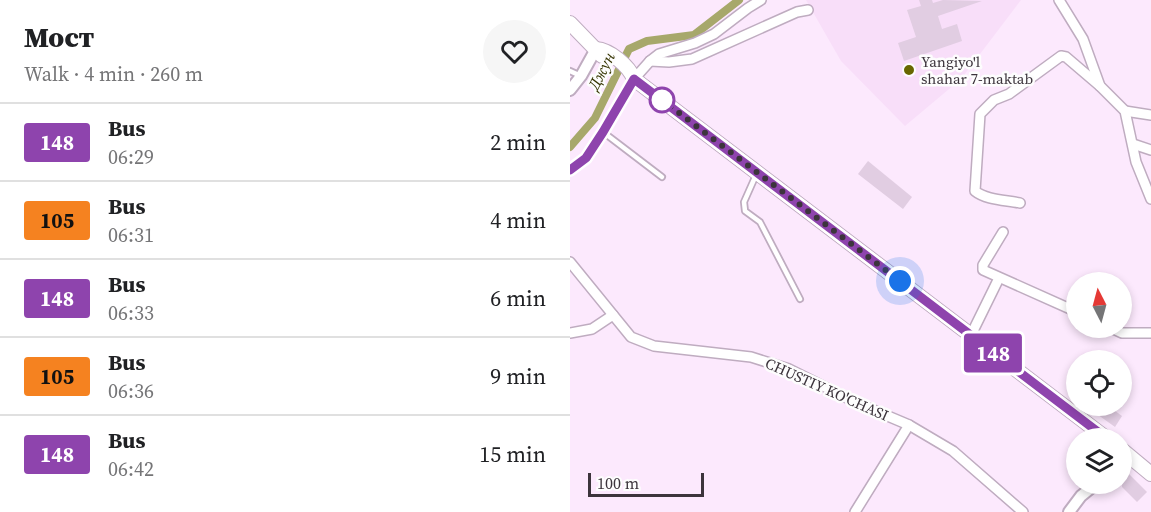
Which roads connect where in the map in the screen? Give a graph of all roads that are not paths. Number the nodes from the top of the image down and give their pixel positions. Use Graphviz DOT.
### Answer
graph roads {
  1 [pos="761,0"];
  2 [pos="1059,0"];
  3 [pos="808,10"];
  4 [pos="570,23"];
  5 [pos="600,51"];
  6 [pos="650,61"];
  7 [pos="570,71"];
  8 [pos="581,76"];
  9 [pos="631,76"];
  10 [pos="1100,86"];
  11 [pos="570,90"];
  12 [pos="1125,111"];
  13 [pos="1151,115"];
  14 [pos="603,132"];
  15 [pos="1133,144"];
  16 [pos="1151,150"];
  17 [pos="570,170"];
  18 [pos="757,172"];
  19 [pos="662,177"];
  20 [pos="1151,199"];
  21 [pos="1020,203"];
  22 [pos="1003,232"];
  23 [pos="570,262"];
  24 [pos="999,278"];
  25 [pos="800,299"];
  26 [pos="1066,307"];
  27 [pos="613,315"];
  28 [pos="570,333"];
  29 [pos="1132,333"];
  30 [pos="1151,333"];
  31 [pos="971,335"];
  32 [pos="909,425"];
  33 [pos="1093,428"];
  34 [pos="1132,461"];
  35 [pos="1149,469"];
  36 [pos="1083,494"];
  37 [pos="855,512"];
  38 [pos="1023,512"];
  39 [pos="1069,512"];
  1 -- 6 [label="street"];
  2 -- 10 [label="street"];
  3 -- 6 [label="street"];
  4 -- 5 [label="main road"];
  5 -- 8 [label="street"];
  5 -- 9 [label="main road"];
  6 -- 9 [label="street"];
  7 -- 8 [label="lane"];
  8 -- 11 [label="street"];
  9 -- 14 [label="street"];
  9 -- 18 [label="main road"];
  10 -- 12 [label="street"];
  10 -- 21 [label="street"];
  12 -- 13 [label="street"];
  12 -- 15 [label="street"];
  14 -- 17 [label="street"];
  14 -- 19 [label="lane"];
  15 -- 16 [label="street"];
  15 -- 20 [label="street"];
  18 -- 25 [label="lane"];
  18 -- 31 [label="main road"];
  22 -- 24 [label="street"];
  23 -- 27 [label="street, CHUSTIY KO'CHASI"];
  24 -- 26 [label="street"];
  24 -- 31 [label="street"];
  27 -- 28 [label="street"];
  27 -- 32 [label="street, CHUSTIY KO'CHASI"];
  29 -- 30 [label="street"];
  31 -- 33 [label="main road"];
  32 -- 37 [label="street"];
  32 -- 38 [label="street, CHUSTIY KO'CHASI"];
  34 -- 35 [label="main road"];
  36 -- 39 [label="street"];
}
